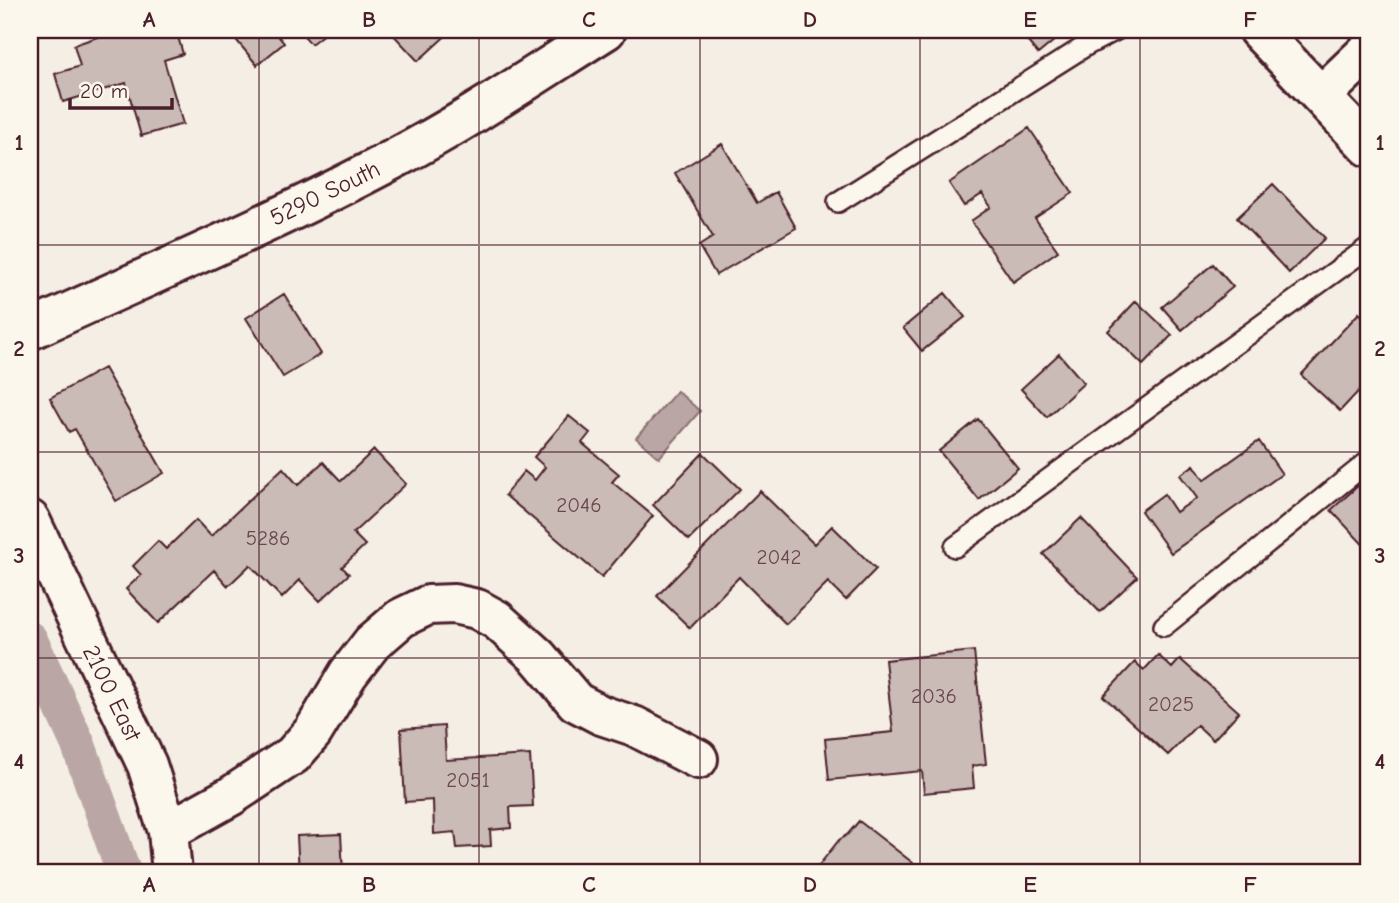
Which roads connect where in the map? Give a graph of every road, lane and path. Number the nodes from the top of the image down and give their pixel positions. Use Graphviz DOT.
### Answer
graph roads {
  1 [pos="606,30"];
  2 [pos="1116,30"];
  3 [pos="1258,30"];
  4 [pos="1369,50"];
  5 [pos="1321,96"];
  6 [pos="1369,146"];
  7 [pos="838,202"];
  8 [pos="1369,247"];
  9 [pos="30,330"];
  10 [pos="1369,461"];
  11 [pos="30,520"];
  12 [pos="956,547"];
  13 [pos="1164,626"];
  14 [pos="698,759"];
  15 [pos="168,831"];
  16 [pos="172,873"];
  1 -- 9 [label="street, 5290 South"];
  2 -- 7 [label="lane"];
  3 -- 5 [label="street"];
  4 -- 5 [label="street"];
  5 -- 6 [label="street"];
  8 -- 12 [label="lane"];
  10 -- 13 [label="lane"];
  11 -- 15 [label="street, 2100 East"];
  14 -- 15 [label="street"];
  15 -- 16 [label="street, 2100 East"];
}
